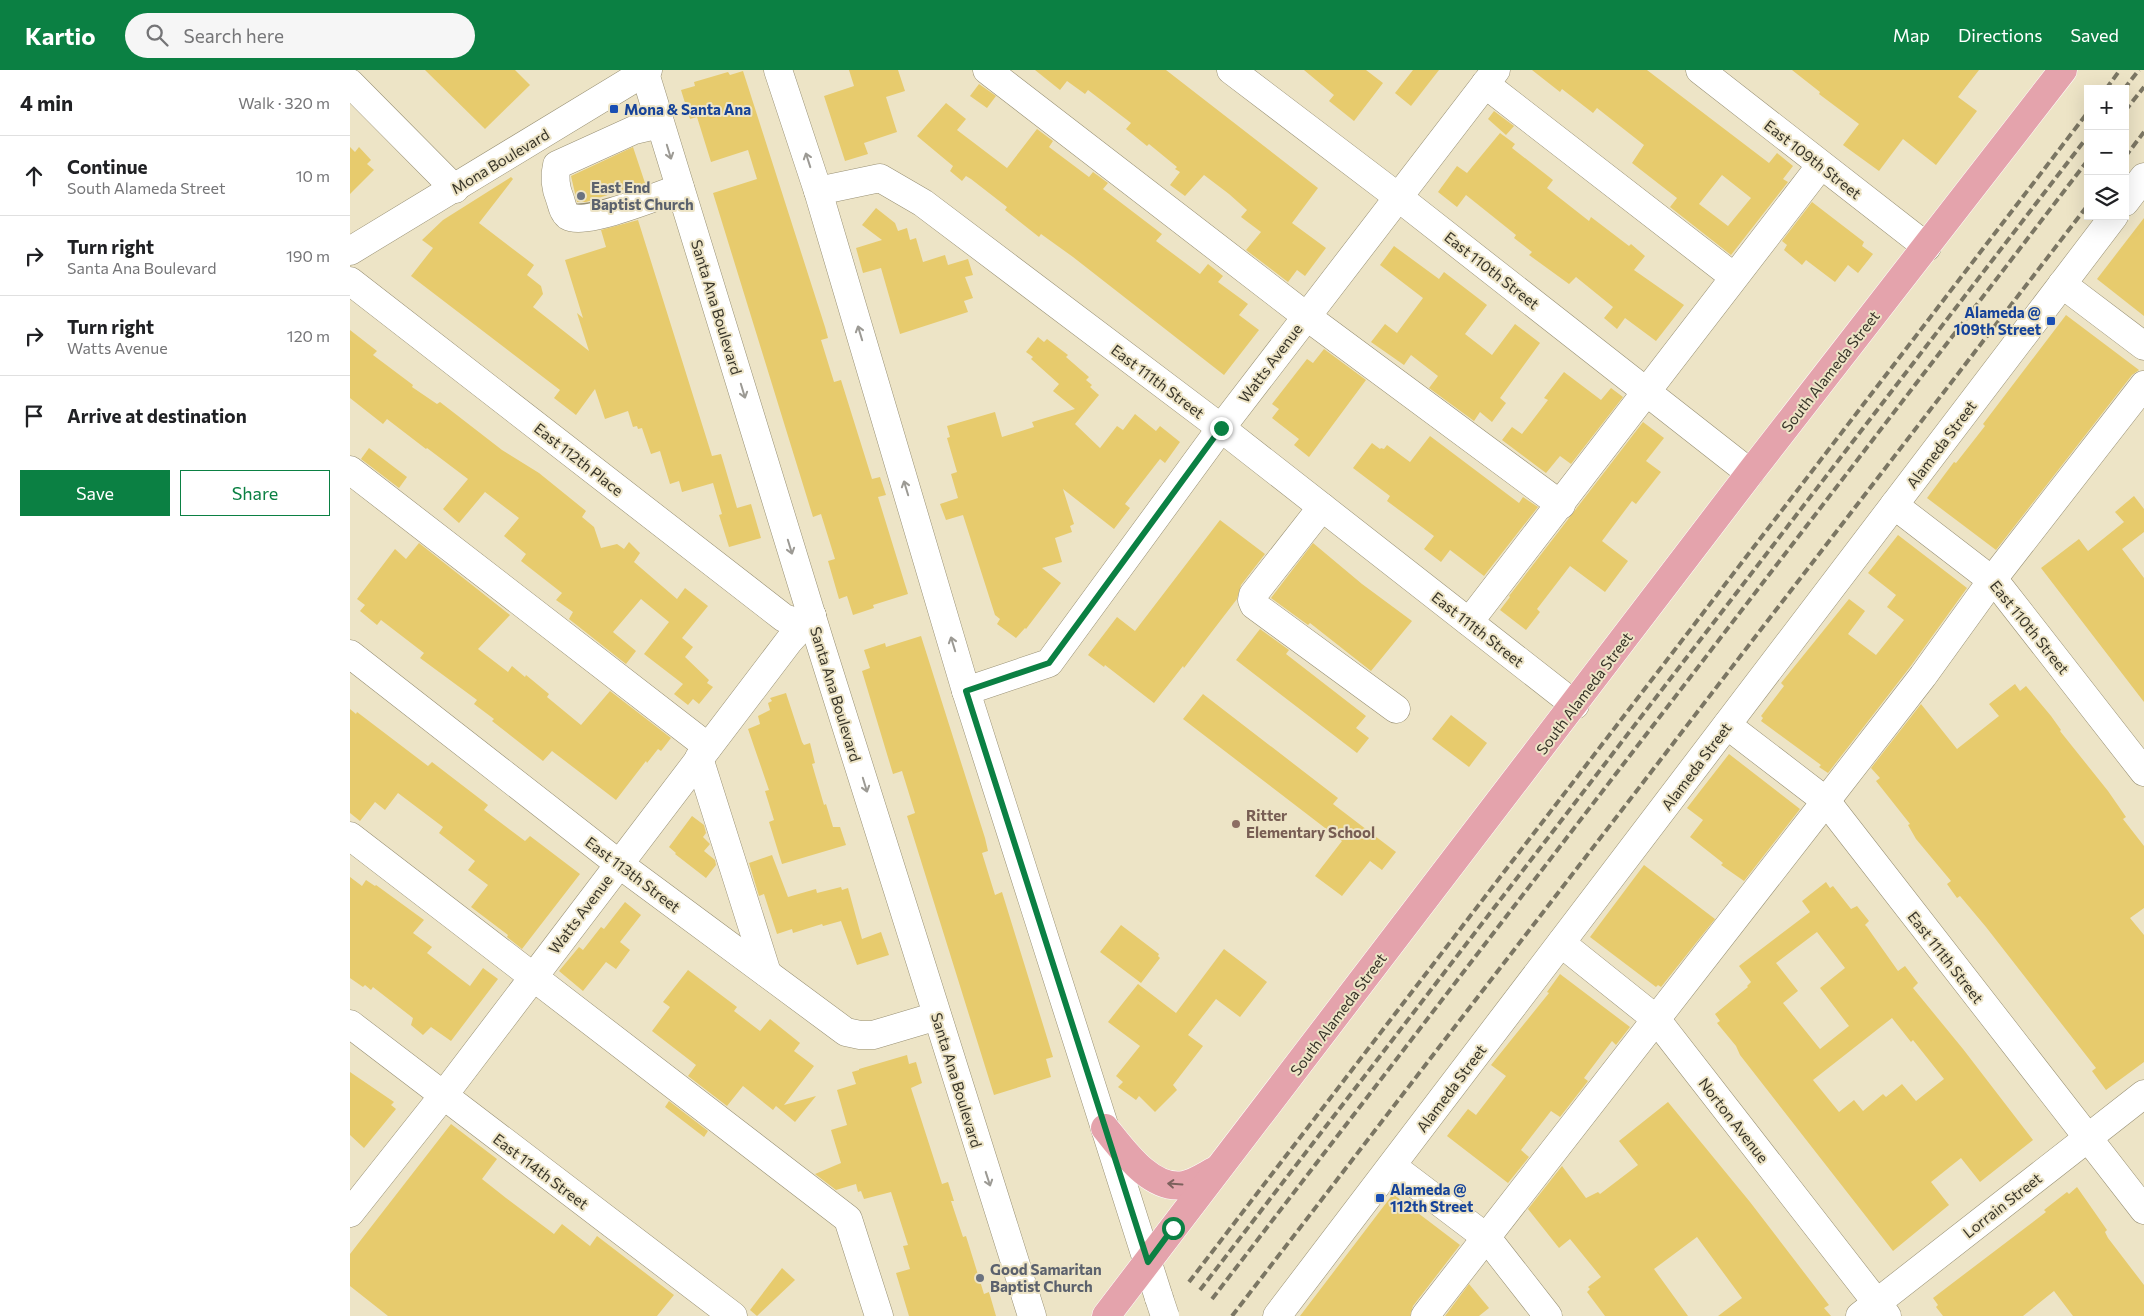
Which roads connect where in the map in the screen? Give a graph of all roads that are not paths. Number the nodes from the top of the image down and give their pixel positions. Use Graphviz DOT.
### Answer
graph roads {
  1 [pos="778,70"];
  2 [pos="987,70"];
  3 [pos="1231,70"];
  4 [pos="1700,70"];
  5 [pos="2063,70"];
  6 [pos="646,71"];
  7 [pos="1490,77"];
  8 [pos="350,83"];
  9 [pos="660,124"];
  10 [pos="1821,165"];
  11 [pos="2144,177"];
  12 [pos="680,188"];
  13 [pos="455,189"];
  14 [pos="818,191"];
  15 [pos="1398,197"];
  16 [pos="2129,197"];
  17 [pos="2111,220"];
  18 [pos="1927,247"];
  19 [pos="350,251"];
  20 [pos="1734,277"];
  21 [pos="350,282"];
  22 [pos="2062,284"];
  23 [pos="1306,316"];
  24 [pos="2144,346"];
  25 [pos="2144,385"];
  26 [pos="1645,391"];
  27 [pos="1221,428"];
  28 [pos="350,470"];
  29 [pos="1750,473"];
  30 [pos="1561,505"];
  31 [pos="1894,505"];
  32 [pos="1322,507"];
  33 [pos="1993,580"];
  34 [pos="812,616"];
  35 [pos="1469,622"];
  36 [pos="350,654"];
  37 [pos="966,691"];
  38 [pos="1575,705"];
  39 [pos="1396,709"];
  40 [pos="1727,725"];
  41 [pos="703,752"];
  42 [pos="2144,772"];
  43 [pos="1826,802"];
  44 [pos="350,836"];
  45 [pos="619,864"];
  46 [pos="1561,943"];
  47 [pos="767,973"];
  48 [pos="532,978"];
  49 [pos="936,1016"];
  50 [pos="1656,1019"];
  51 [pos="350,1024"];
  52 [pos="2144,1094"];
  53 [pos="443,1096"];
  54 [pos="1105,1128"];
  55 [pos="2088,1139"];
  56 [pos="1392,1166"];
  57 [pos="1220,1168"];
  58 [pos="352,1205"];
  59 [pos="2144,1210"];
  60 [pos="1487,1238"];
  61 [pos="1148,1262"];
  62 [pos="1162,1307"];
  63 [pos="1875,1312"];
  64 [pos="733,1316"];
  65 [pos="879,1316"];
  66 [pos="1032,1316"];
  67 [pos="1106,1316"];
  68 [pos="1277,1316"];
  69 [pos="1425,1316"];
  70 [pos="1548,1316"];
  14 -- 1 [label="street, one-way"];
  2 -- 23 [label="street"];
  3 -- 15 [label="street, East 110th Street"];
  4 -- 10 [label="street, East 109th Street"];
  5 -- 18 [label="main road, South Alameda Street"];
  6 -- 9 [label="street, Santa Ana Boulevard"];
  6 -- 13 [label="street, Mona Boulevard"];
  7 -- 15 [label="street, Watts Avenue"];
  7 -- 20 [label="street"];
  8 -- 13 [label="street"];
  9 -- 12 [label="street, Santa Ana Boulevard, one-way"];
  9 -- 12 [label="street"];
  10 -- 18 [label="street, East 109th Street"];
  10 -- 20 [label="street"];
  11 -- 16 [label="street"];
  12 -- 34 [label="street, Santa Ana Boulevard, one-way"];
  13 -- 19 [label="street, Mona Boulevard"];
  14 -- 27 [label="street, East 111th Street"];
  37 -- 14 [label="street, one-way"];
  15 -- 23 [label="street, Watts Avenue"];
  15 -- 26 [label="street, East 110th Street"];
  17 -- 22 [label="street, Alameda Street"];
  18 -- 29 [label="main road, South Alameda Street"];
  20 -- 26 [label="street"];
  21 -- 34 [label="street, East 112th Place"];
  22 -- 24 [label="street"];
  22 -- 31 [label="street, Alameda Street"];
  23 -- 27 [label="street, Watts Avenue"];
  23 -- 30 [label="street"];
  25 -- 33 [label="street"];
  26 -- 29 [label="street, East 110th Street"];
  26 -- 30 [label="street"];
  27 -- 32 [label="street, East 111th Street"];
  27 -- 37 [label="street, Watts Avenue"];
  28 -- 41 [label="street"];
  29 -- 38 [label="main road, South Alameda Street"];
  30 -- 35 [label="street"];
  31 -- 33 [label="street, East 110th Street"];
  31 -- 40 [label="street, Alameda Street"];
  32 -- 35 [label="street, East 111th Street"];
  32 -- 39 [label="street"];
  33 -- 42 [label="street, East 110th Street"];
  33 -- 43 [label="street"];
  34 -- 41 [label="street, Watts Avenue"];
  34 -- 49 [label="street, Santa Ana Boulevard, one-way"];
  35 -- 38 [label="street, East 111th Street"];
  36 -- 45 [label="street, East 113th Street"];
  37 -- 54 [label="street"];
  38 -- 57 [label="main road, South Alameda Street"];
  40 -- 43 [label="street, East 111th Street"];
  40 -- 46 [label="street, Alameda Street"];
  41 -- 45 [label="street, Watts Avenue"];
  41 -- 47 [label="street"];
  43 -- 50 [label="street"];
  43 -- 55 [label="street, East 111th Street"];
  44 -- 48 [label="street"];
  45 -- 47 [label="street, East 113th Street"];
  45 -- 48 [label="street, Watts Avenue"];
  46 -- 50 [label="street, Norton Avenue"];
  46 -- 56 [label="street, Alameda Street"];
  47 -- 49 [label="street, East 113th Street"];
  48 -- 53 [label="street, Watts Avenue"];
  48 -- 65 [label="street"];
  49 -- 66 [label="street, Santa Ana Boulevard, one-way"];
  50 -- 60 [label="street"];
  50 -- 63 [label="street, Norton Avenue"];
  51 -- 53 [label="street, East 114th Street"];
  52 -- 55 [label="street, Lorrain Street"];
  53 -- 58 [label="street, Watts Avenue"];
  53 -- 64 [label="street, East 114th Street"];
  57 -- 54 [label="main road, one-way"];
  54 -- 61 [label="street"];
  55 -- 59 [label="street, East 111th Street"];
  55 -- 63 [label="street, Lorrain Street"];
  56 -- 60 [label="street"];
  56 -- 68 [label="street, Alameda Street"];
  57 -- 61 [label="main road, South Alameda Street"];
  60 -- 69 [label="street"];
  60 -- 70 [label="street"];
  61 -- 62 [label="street"];
  61 -- 67 [label="main road, South Alameda Street"];
}
